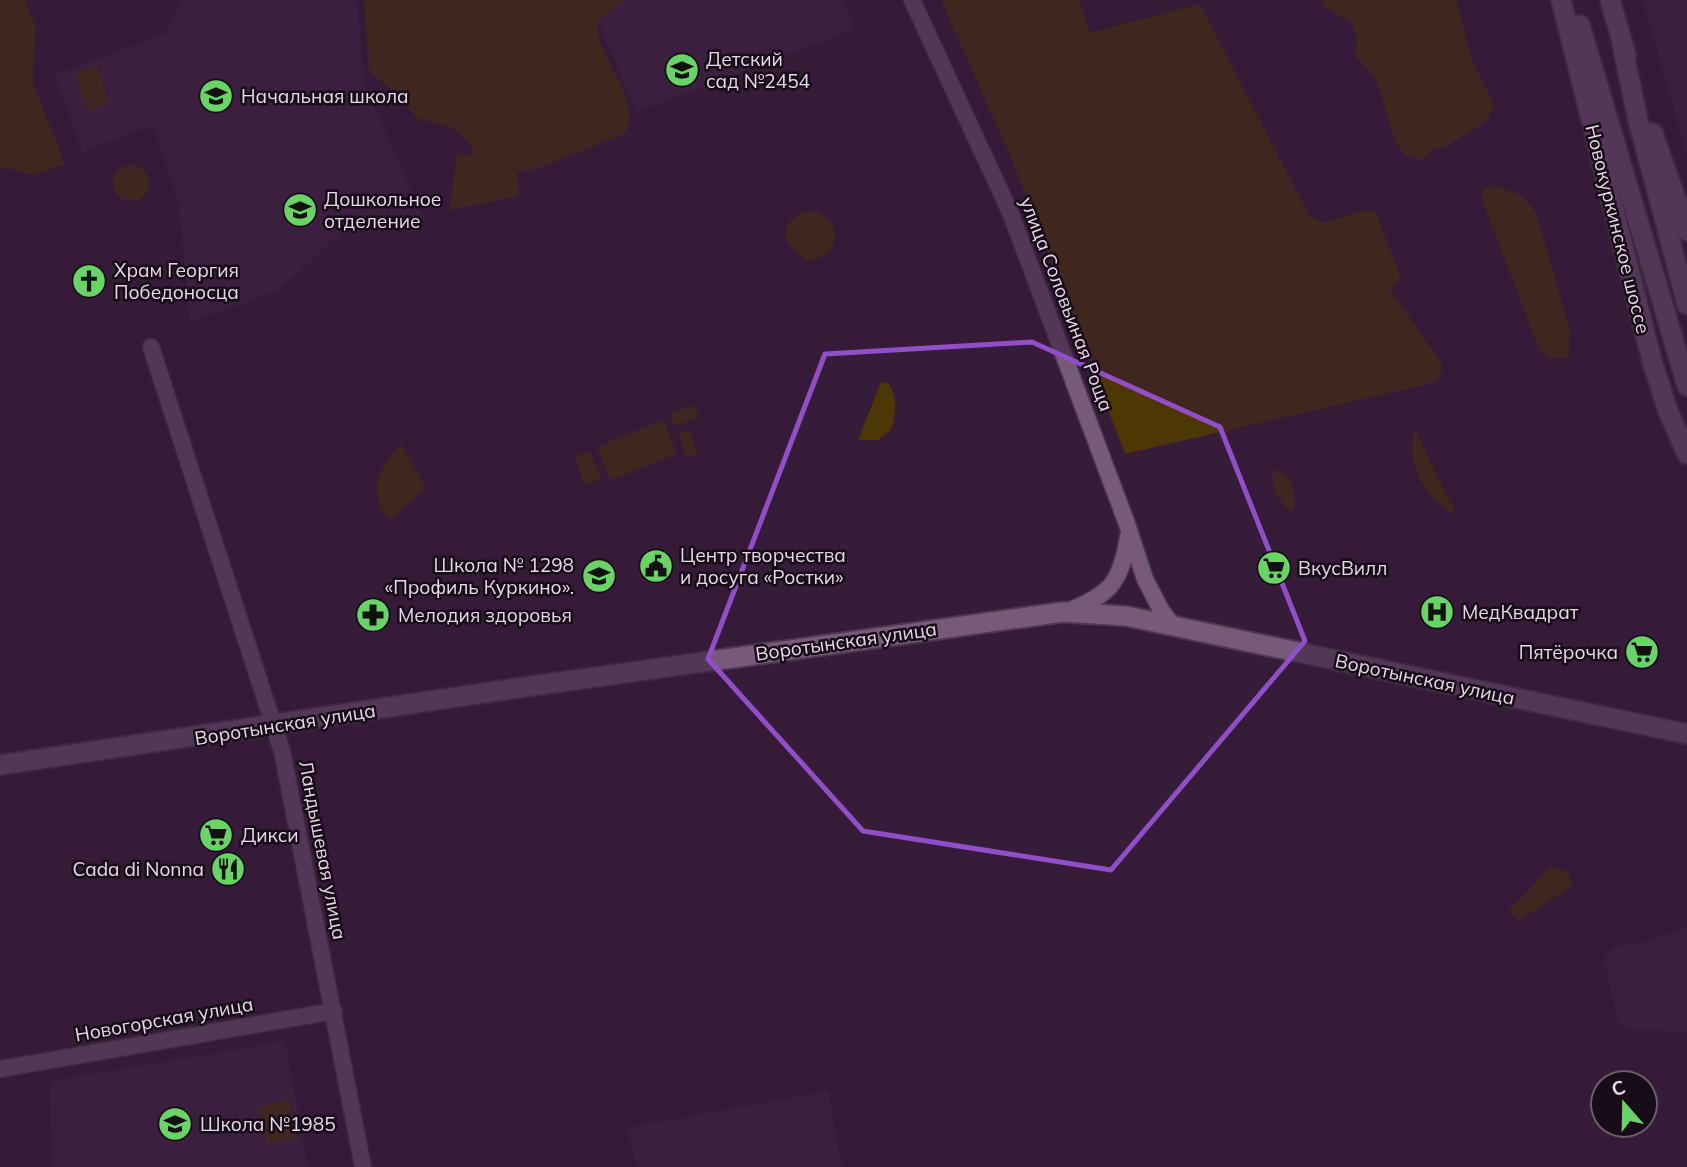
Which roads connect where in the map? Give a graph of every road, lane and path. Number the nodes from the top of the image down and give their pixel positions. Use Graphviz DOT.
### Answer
graph roads {
  1 [pos="912,0"];
  2 [pos="1561,0"];
  3 [pos="1573,0"];
  4 [pos="1610,0"];
  5 [pos="1622,44"];
  6 [pos="1687,231"];
  7 [pos="1687,304"];
  8 [pos="151,347"];
  9 [pos="1687,386"];
  10 [pos="1687,454"];
  11 [pos="1129,531"];
  12 [pos="1063,612"];
  13 [pos="1173,626"];
  14 [pos="273,726"];
  15 [pos="1687,734"];
  16 [pos="0,765"];
  17 [pos="334,1011"];
  18 [pos="0,1069"];
  19 [pos="363,1167"];
  1 -- 11 [label="street, улица Соловьиная Роща"];
  2 -- 10 [label="street, Новокуркинское шоссе"];
  3 -- 9 [label="street, Новокуркинское шоссе"];
  4 -- 5 [label="street"];
  5 -- 6 [label="street"];
  5 -- 7 [label="street"];
  8 -- 14 [label="street, Ландышевая улица"];
  11 -- 12 [label="street"];
  11 -- 13 [label="street, улица Соловьиная Роща"];
  12 -- 13 [label="street, Воротынская улица"];
  12 -- 14 [label="street, Воротынская улица"];
  13 -- 15 [label="street, Воротынская улица"];
  14 -- 16 [label="street, Воротынская улица"];
  14 -- 17 [label="street, Ландышевая улица"];
  17 -- 18 [label="street, Новогорская улица"];
  17 -- 19 [label="street, Ландышевая улица"];
}
